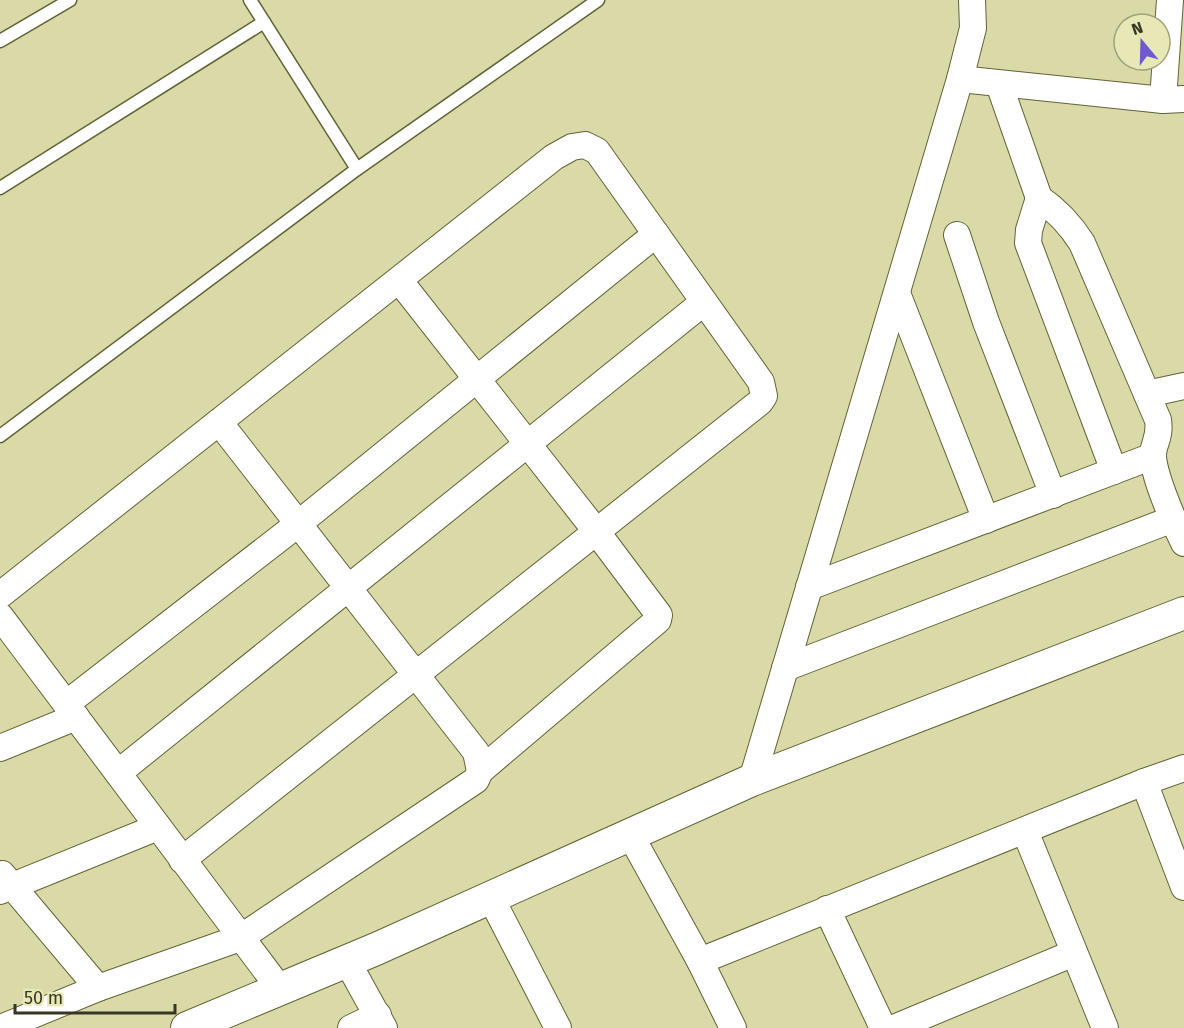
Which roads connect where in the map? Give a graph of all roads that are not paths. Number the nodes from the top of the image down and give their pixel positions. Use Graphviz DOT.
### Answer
graph roads {
  1 [pos="70,0"];
  2 [pos="250,0"];
  3 [pos="598,0"];
  4 [pos="972,0"];
  5 [pos="1170,0"];
  6 [pos="264,22"];
  7 [pos="0,41"];
  8 [pos="960,79"];
  9 [pos="999,84"];
  10 [pos="1173,100"];
  11 [pos="357,169"];
  12 [pos="0,188"];
  13 [pos="1039,198"];
  14 [pos="656,234"];
  15 [pos="957,235"];
  16 [pos="399,280"];
  17 [pos="897,293"];
  18 [pos="704,302"];
  19 [pos="476,379"];
  20 [pos="1184,386"];
  21 [pos="1147,394"];
  22 [pos="219,422"];
  23 [pos="0,436"];
  24 [pos="527,444"];
  25 [pos="1153,456"];
  26 [pos="1114,471"];
  27 [pos="1053,495"];
  28 [pos="1176,512"];
  29 [pos="986,520"];
  30 [pos="298,524"];
  31 [pos="596,531"];
  32 [pos="1184,543"];
  33 [pos="809,587"];
  34 [pos="349,588"];
  35 [pos="0,596"];
  36 [pos="1184,613"];
  37 [pos="0,616"];
  38 [pos="785,668"];
  39 [pos="417,676"];
  40 [pos="71,711"];
  41 [pos="0,748"];
  42 [pos="1184,768"];
  43 [pos="480,771"];
  44 [pos="118,773"];
  45 [pos="752,780"];
  46 [pos="1144,782"];
  47 [pos="158,827"];
  48 [pos="1025,831"];
  49 [pos="631,836"];
  50 [pos="182,860"];
  51 [pos="4,883"];
  52 [pos="1184,887"];
  53 [pos="491,898"];
  54 [pos="827,909"];
  55 [pos="240,938"];
  56 [pos="1074,953"];
  57 [pos="347,961"];
  58 [pos="700,961"];
  59 [pos="98,988"];
  60 [pos="280,989"];
  61 [pos="381,1021"];
  62 [pos="1,1028"];
  63 [pos="188,1028"];
  64 [pos="351,1028"];
  65 [pos="558,1028"];
  66 [pos="733,1028"];
  67 [pos="883,1028"];
  68 [pos="894,1028"];
  69 [pos="1105,1028"];
  1 -- 7 [label="lane"];
  2 -- 6 [label="lane"];
  3 -- 11 [label="lane"];
  4 -- 8 [label="street"];
  5 -- 10 [label="street"];
  6 -- 11 [label="lane"];
  6 -- 12 [label="lane"];
  8 -- 9 [label="street"];
  8 -- 17 [label="street"];
  9 -- 10 [label="street"];
  9 -- 13 [label="street"];
  11 -- 23 [label="lane"];
  13 -- 21 [label="street"];
  13 -- 26 [label="street"];
  14 -- 16 [label="street"];
  14 -- 18 [label="street"];
  14 -- 19 [label="street"];
  15 -- 27 [label="street"];
  16 -- 19 [label="street"];
  16 -- 22 [label="street"];
  17 -- 29 [label="street"];
  17 -- 33 [label="street"];
  18 -- 24 [label="street"];
  18 -- 31 [label="street"];
  19 -- 24 [label="street"];
  19 -- 30 [label="street"];
  20 -- 21 [label="street"];
  21 -- 25 [label="street"];
  22 -- 30 [label="street"];
  22 -- 35 [label="street"];
  24 -- 31 [label="street"];
  24 -- 34 [label="street"];
  25 -- 26 [label="street"];
  25 -- 28 [label="street"];
  26 -- 27 [label="street"];
  27 -- 29 [label="street"];
  28 -- 32 [label="street"];
  28 -- 38 [label="street"];
  29 -- 33 [label="street"];
  30 -- 34 [label="street"];
  30 -- 40 [label="street"];
  31 -- 39 [label="street"];
  31 -- 43 [label="street"];
  33 -- 38 [label="street"];
  34 -- 39 [label="street"];
  34 -- 44 [label="street"];
  36 -- 45 [label="street"];
  37 -- 40 [label="street"];
  38 -- 45 [label="street"];
  39 -- 43 [label="street"];
  39 -- 50 [label="street"];
  40 -- 41 [label="street"];
  40 -- 44 [label="street"];
  42 -- 46 [label="street"];
  43 -- 55 [label="street"];
  44 -- 47 [label="street"];
  45 -- 49 [label="street"];
  46 -- 48 [label="street"];
  46 -- 52 [label="street"];
  47 -- 50 [label="street"];
  47 -- 51 [label="street"];
  48 -- 54 [label="street"];
  48 -- 56 [label="street"];
  49 -- 53 [label="street"];
  49 -- 58 [label="street"];
  50 -- 55 [label="street"];
  51 -- 59 [label="street"];
  53 -- 57 [label="street"];
  53 -- 65 [label="street"];
  54 -- 58 [label="street"];
  54 -- 67 [label="street"];
  55 -- 59 [label="street"];
  55 -- 60 [label="street"];
  56 -- 68 [label="street"];
  56 -- 69 [label="street"];
  57 -- 60 [label="street"];
  57 -- 61 [label="street"];
  58 -- 66 [label="street"];
  59 -- 62 [label="street"];
  60 -- 63 [label="street"];
  61 -- 64 [label="street"];
}
